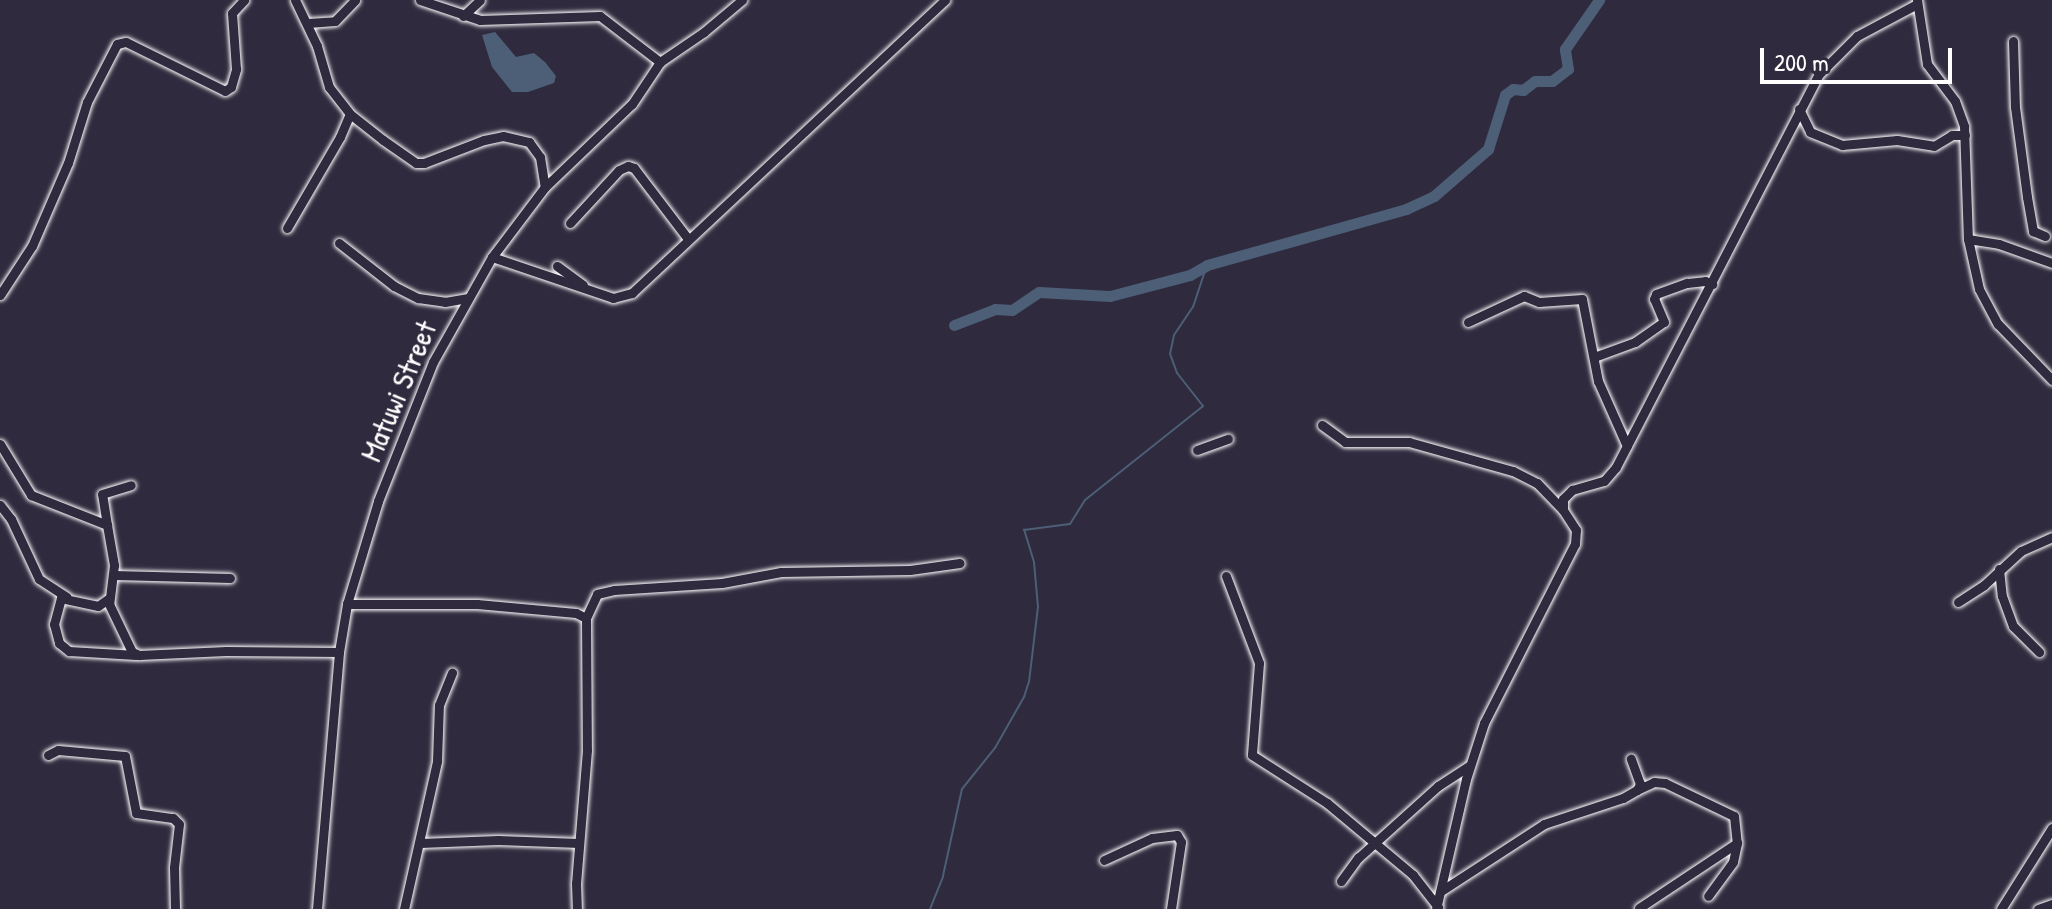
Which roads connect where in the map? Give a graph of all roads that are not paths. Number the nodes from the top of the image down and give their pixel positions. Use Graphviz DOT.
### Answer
graph roads {
  1 [pos="244,0"];
  2 [pos="295,0"];
  3 [pos="355,0"];
  4 [pos="420,0"];
  5 [pos="480,0"];
  6 [pos="742,0"];
  7 [pos="945,0"];
  8 [pos="1917,2"];
  9 [pos="463,16"];
  10 [pos="308,23"];
  11 [pos="2013,41"];
  12 [pos="660,62"];
  13 [pos="1799,108"];
  14 [pos="350,114"];
  15 [pos="1965,135"];
  16 [pos="545,187"];
  17 [pos="570,223"];
  18 [pos="287,228"];
  19 [pos="2045,236"];
  20 [pos="688,239"];
  21 [pos="1968,239"];
  22 [pos="339,243"];
  23 [pos="492,257"];
  24 [pos="2052,263"];
  25 [pos="557,266"];
  26 [pos="1712,284"];
  27 [pos="593,292"];
  28 [pos="0,295"];
  29 [pos="467,298"];
  30 [pos="1468,322"];
  31 [pos="1594,357"];
  32 [pos="2052,380"];
  33 [pos="1322,425"];
  34 [pos="1228,439"];
  35 [pos="0,444"];
  36 [pos="1627,446"];
  37 [pos="1197,450"];
  38 [pos="131,485"];
  39 [pos="0,505"];
  40 [pos="1563,510"];
  41 [pos="107,525"];
  42 [pos="2052,537"];
  43 [pos="960,563"];
  44 [pos="1999,569"];
  45 [pos="114,575"];
  46 [pos="1226,576"];
  47 [pos="230,578"];
  48 [pos="67,597"];
  49 [pos="108,599"];
  50 [pos="1958,602"];
  51 [pos="347,604"];
  52 [pos="586,618"];
  53 [pos="339,652"];
  54 [pos="2039,652"];
  55 [pos="139,655"];
  56 [pos="452,673"];
  57 [pos="48,755"];
  58 [pos="1631,759"];
  59 [pos="1470,765"];
  60 [pos="1637,790"];
  61 [pos="2052,828"];
  62 [pos="420,843"];
  63 [pos="579,843"];
  64 [pos="1737,843"];
  65 [pos="1373,844"];
  66 [pos="1104,860"];
  67 [pos="1341,881"];
  68 [pos="1441,891"];
  69 [pos="1708,896"];
  70 [pos="2052,904"];
  71 [pos="1438,908"];
  72 [pos="1639,908"];
  73 [pos="175,909"];
  74 [pos="317,909"];
  75 [pos="404,909"];
  76 [pos="577,909"];
  77 [pos="1171,909"];
  78 [pos="2001,909"];
  79 [pos="2038,909"];
  1 -- 28 [label="street"];
  2 -- 10 [label="street"];
  3 -- 10 [label="street"];
  4 -- 9 [label="street"];
  5 -- 9 [label="street"];
  6 -- 12 [label="street, Matuwi Street"];
  7 -- 20 [label="street"];
  8 -- 13 [label="street"];
  8 -- 15 [label="street"];
  9 -- 12 [label="street"];
  10 -- 14 [label="street"];
  11 -- 19 [label="street"];
  12 -- 16 [label="street, Matuwi Street"];
  13 -- 15 [label="street"];
  13 -- 26 [label="street"];
  14 -- 16 [label="street"];
  14 -- 18 [label="street"];
  15 -- 21 [label="street"];
  16 -- 23 [label="street, Matuwi Street"];
  17 -- 20 [label="street"];
  20 -- 27 [label="street"];
  21 -- 24 [label="street"];
  21 -- 32 [label="street"];
  22 -- 29 [label="street"];
  23 -- 27 [label="street"];
  23 -- 29 [label="street, Matuwi Street"];
  25 -- 27 [label="street"];
  26 -- 31 [label="street"];
  26 -- 36 [label="street"];
  29 -- 51 [label="street, Matuwi Street"];
  30 -- 31 [label="street"];
  31 -- 36 [label="street"];
  33 -- 40 [label="street"];
  34 -- 37 [label="street"];
  35 -- 41 [label="street"];
  36 -- 40 [label="street"];
  38 -- 41 [label="street"];
  39 -- 48 [label="street"];
  40 -- 59 [label="street"];
  41 -- 45 [label="street"];
  42 -- 44 [label="street"];
  43 -- 52 [label="street"];
  44 -- 50 [label="street"];
  44 -- 54 [label="street"];
  45 -- 47 [label="street"];
  45 -- 49 [label="street"];
  46 -- 65 [label="street"];
  48 -- 49 [label="street"];
  48 -- 55 [label="street"];
  49 -- 55 [label="street"];
  51 -- 52 [label="street"];
  51 -- 53 [label="street, Matuwi Street"];
  52 -- 63 [label="street"];
  53 -- 55 [label="street"];
  53 -- 74 [label="street, Matuwi Street"];
  56 -- 62 [label="street"];
  57 -- 73 [label="street"];
  58 -- 60 [label="street"];
  59 -- 65 [label="street"];
  59 -- 68 [label="street"];
  60 -- 64 [label="street"];
  60 -- 68 [label="street"];
  61 -- 78 [label="street"];
  62 -- 63 [label="street"];
  62 -- 75 [label="street"];
  63 -- 76 [label="street"];
  64 -- 69 [label="street"];
  64 -- 72 [label="street"];
  65 -- 67 [label="street"];
  65 -- 71 [label="street"];
  66 -- 77 [label="street"];
  68 -- 71 [label="street"];
  70 -- 79 [label="street"];
}
